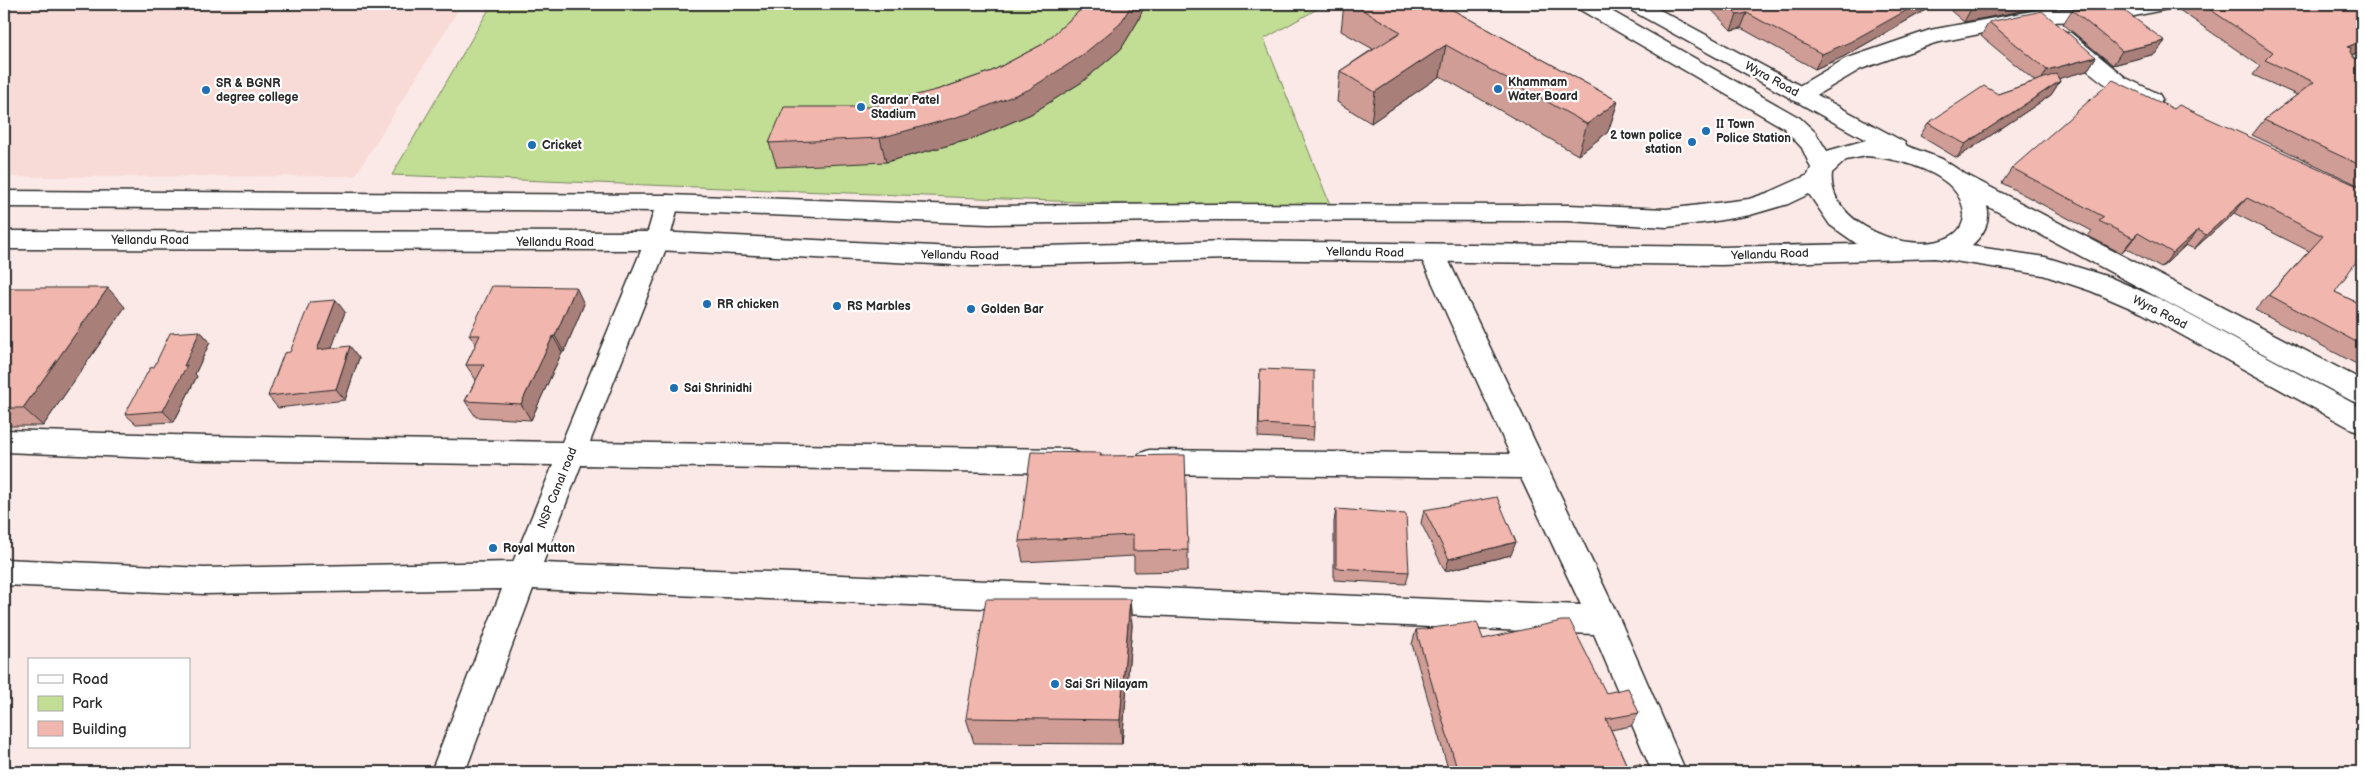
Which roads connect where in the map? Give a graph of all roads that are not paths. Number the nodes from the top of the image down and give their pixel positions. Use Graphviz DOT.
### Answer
graph roads {
  1 [pos="1584,4"];
  2 [pos="1634,4"];
  3 [pos="2166,4"];
  4 [pos="2038,16"];
  5 [pos="1800,95"];
  6 [pos="2170,108"];
  7 [pos="1910,154"];
  8 [pos="1820,174"];
  9 [pos="1958,180"];
  10 [pos="4,199"];
  11 [pos="667,203"];
  12 [pos="4,240"];
  13 [pos="657,241"];
  14 [pos="1928,251"];
  15 [pos="1432,252"];
  16 [pos="2362,393"];
  17 [pos="2362,421"];
  18 [pos="4,442"];
  19 [pos="570,455"];
  20 [pos="1090,461"];
  21 [pos="1120,462"];
  22 [pos="1530,466"];
  23 [pos="4,572"];
  24 [pos="523,575"];
  25 [pos="1604,620"];
  26 [pos="448,772"];
  27 [pos="1669,772"];
  1 -- 8 [label="main road, Wyra Road"];
  2 -- 5 [label="main road, Wyra Road"];
  3 -- 4 [label="main road"];
  4 -- 5 [label="main road"];
  4 -- 6 [label="main road"];
  5 -- 7 [label="main road, Wyra Road"];
  7 -- 8 [label="main road, Wyra Road"];
  7 -- 9 [label="main road, Wyra Road"];
  8 -- 11 [label="main road"];
  8 -- 14 [label="main road, Wyra Road"];
  9 -- 14 [label="main road, Wyra Road"];
  9 -- 16 [label="main road, Wyra Road"];
  10 -- 11 [label="main road"];
  11 -- 13 [label="main road, NSP Canal road"];
  12 -- 13 [label="main road, Yellandu Road"];
  13 -- 15 [label="main road, Yellandu Road"];
  13 -- 19 [label="main road, NSP Canal road"];
  14 -- 15 [label="main road, Yellandu Road"];
  14 -- 17 [label="main road, Wyra Road"];
  15 -- 22 [label="main road"];
  18 -- 19 [label="main road"];
  19 -- 20 [label="main road"];
  19 -- 24 [label="main road, NSP Canal road"];
  21 -- 22 [label="main road"];
  22 -- 25 [label="main road"];
  23 -- 24 [label="main road"];
  24 -- 25 [label="main road"];
  24 -- 26 [label="main road, NSP Canal road"];
  25 -- 27 [label="main road"];
}
